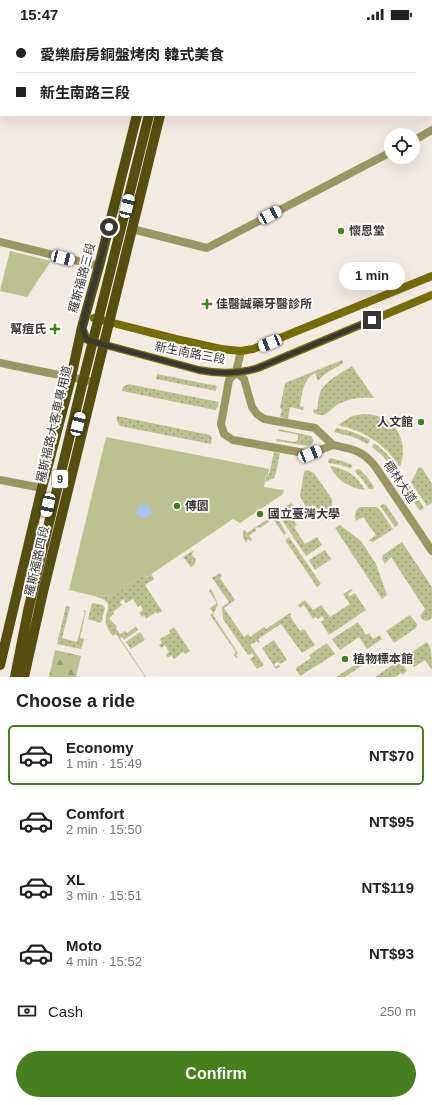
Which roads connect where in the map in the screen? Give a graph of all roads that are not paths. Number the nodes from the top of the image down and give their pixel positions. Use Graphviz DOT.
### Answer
graph roads {
  1 [pos="136,116"];
  2 [pos="143,116"];
  3 [pos="150,116"];
  4 [pos="160,116"];
  5 [pos="432,130"];
  6 [pos="420,136"];
  7 [pos="384,156"];
  8 [pos="132,229"];
  9 [pos="0,242"];
  10 [pos="99,266"];
  11 [pos="432,276"];
  12 [pos="432,295"];
  13 [pos="101,320"];
  14 [pos="82,327"];
  15 [pos="95,342"];
  16 [pos="241,351"];
  17 [pos="0,362"];
  18 [pos="236,372"];
  19 [pos="83,380"];
  20 [pos="333,445"];
  21 [pos="0,480"];
  22 [pos="42,488"];
  23 [pos="432,551"];
  24 [pos="0,665"];
  25 [pos="9,677"];
  26 [pos="15,677"];
  27 [pos="24,677"];
  1 -- 10 [label="main road, 羅斯福路三段 / 9"];
  2 -- 13 [label="main road, 9"];
  3 -- 13 [label="main road, 9"];
  4 -- 8 [label="main road, 9"];
  5 -- 6 [label="street"];
  7 -- 8 [label="street"];
  8 -- 13 [label="main road, 9"];
  9 -- 10 [label="street"];
  10 -- 14 [label="main road, 羅斯福路三段 / 9"];
  11 -- 16 [label="main road, 新生南路三段"];
  12 -- 18 [label="main road, 新生南路三段"];
  13 -- 14 [label="main road"];
  13 -- 15 [label="main road, 9"];
  13 -- 15 [label="main road, 羅斯福路大客車專用道 / 9"];
  13 -- 16 [label="main road, 新生南路三段"];
  14 -- 15 [label="main road"];
  14 -- 19 [label="main road, 羅斯福路三段 / 9"];
  15 -- 18 [label="main road, 新生南路三段"];
  15 -- 19 [label="main road, 羅斯福路大客車專用道 / 9"];
  15 -- 19 [label="main road, 羅斯福路大客車專用道 / 9"];
  16 -- 18 [label="street"];
  17 -- 19 [label="street"];
  18 -- 20 [label="street"];
  18 -- 20 [label="street"];
  19 -- 22 [label="main road, 羅斯福路四段 / 9"];
  19 -- 25 [label="main road, 羅斯福路大客車專用道 / 9"];
  19 -- 26 [label="main road, 羅斯福路大客車專用道 / 9"];
  19 -- 27 [label="main road, 羅斯福路四段 / 9"];
  20 -- 23 [label="street, 椰林大道"];
  21 -- 22 [label="street"];
  22 -- 24 [label="main road, 羅斯福路四段 / 9"];
}
